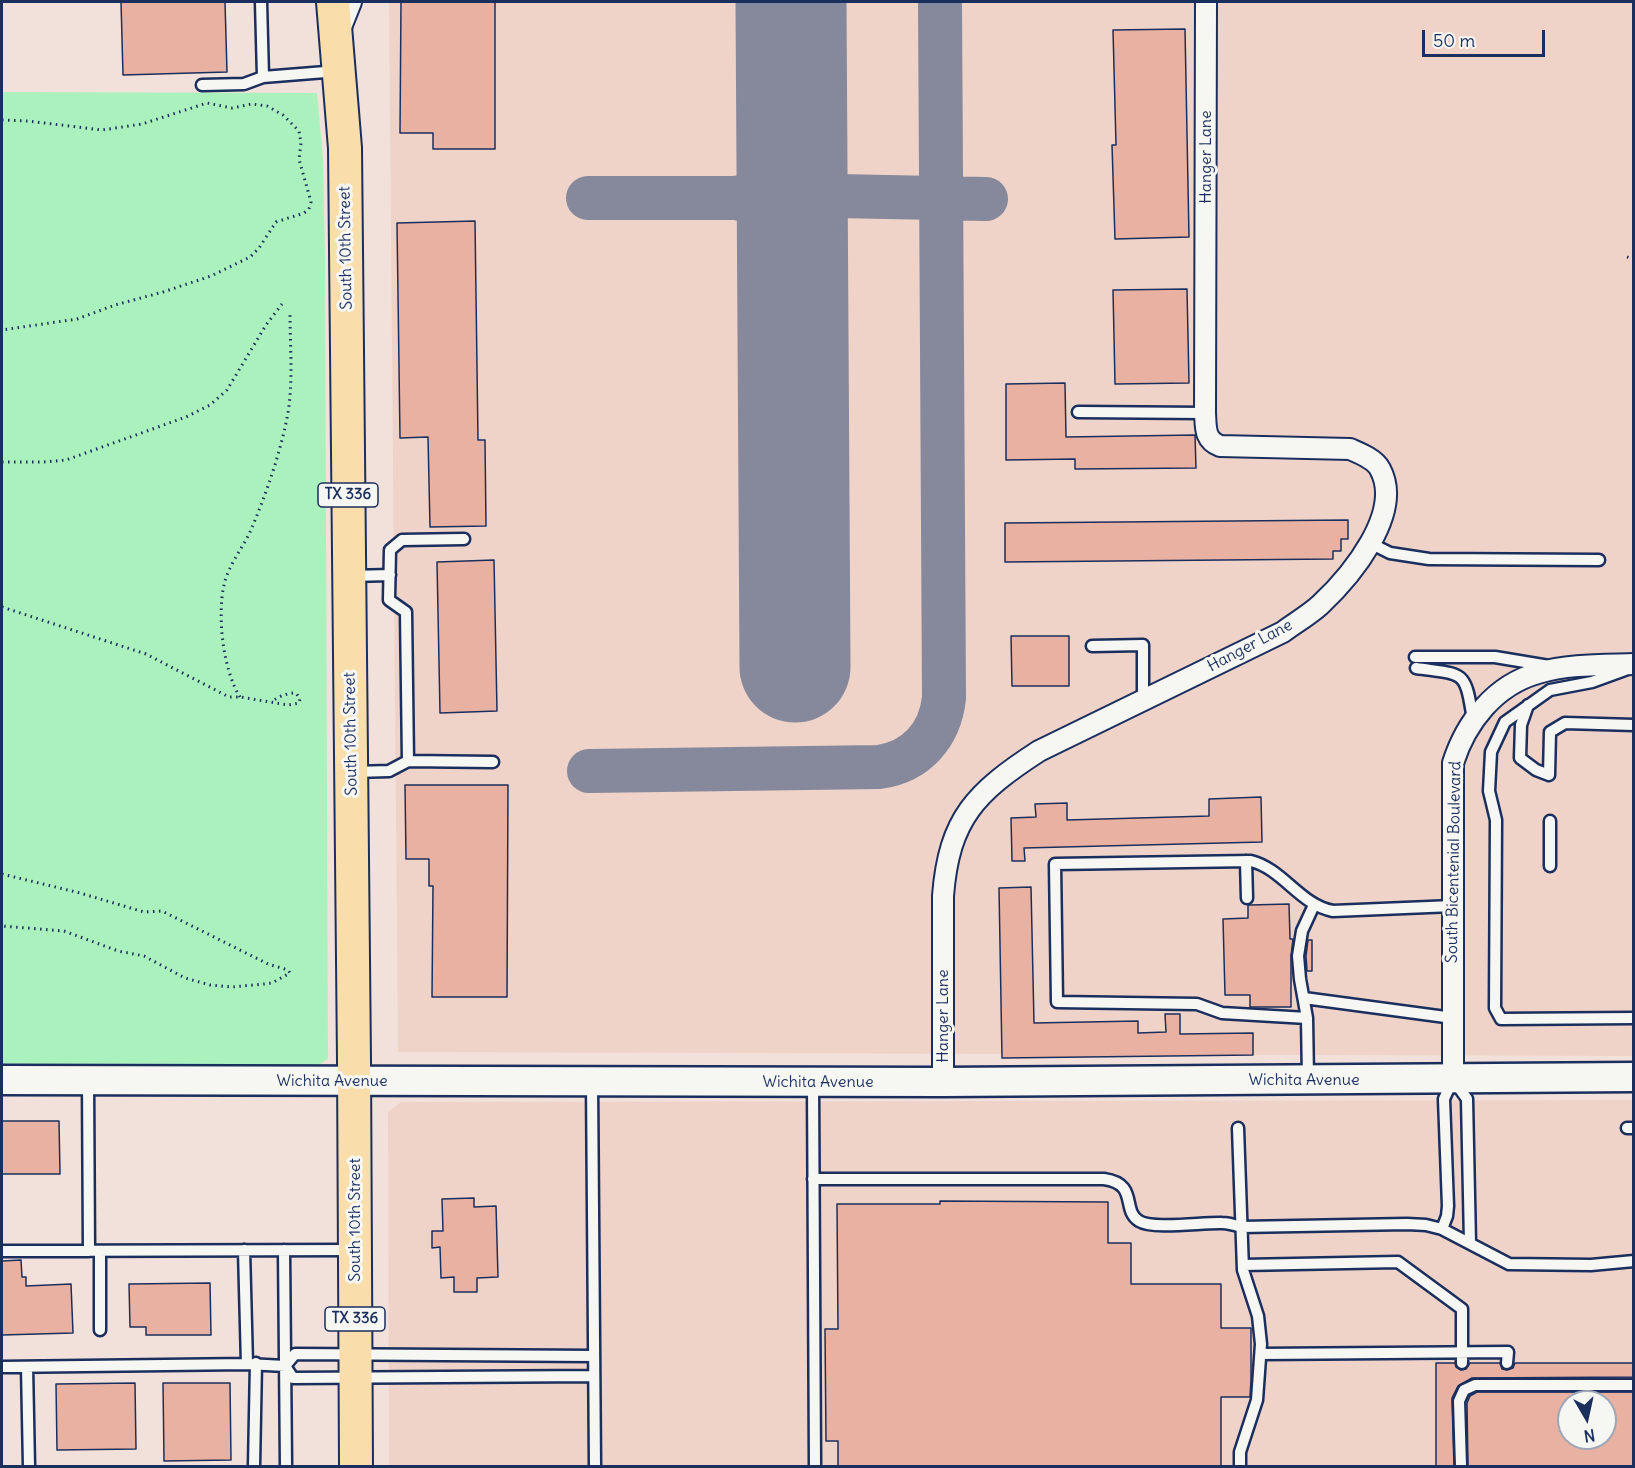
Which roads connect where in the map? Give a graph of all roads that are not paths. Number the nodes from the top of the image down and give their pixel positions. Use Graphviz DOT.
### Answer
graph roads {
  1 [pos="261,2"];
  2 [pos="333,2"];
  3 [pos="351,2"];
  4 [pos="1206,2"];
  5 [pos="336,40"];
  6 [pos="339,71"];
  7 [pos="263,77"];
  8 [pos="202,85"];
  9 [pos="1078,412"];
  10 [pos="1205,413"];
  11 [pos="464,539"];
  12 [pos="1370,543"];
  13 [pos="1599,560"];
  14 [pos="390,575"];
  15 [pos="349,576"];
  16 [pos="1092,646"];
  17 [pos="1634,665"];
  18 [pos="1567,669"];
  19 [pos="1143,700"];
  20 [pos="1528,705"];
  21 [pos="1473,720"];
  22 [pos="1634,725"];
  23 [pos="408,761"];
  24 [pos="493,762"];
  25 [pos="351,772"];
  26 [pos="1550,821"];
  27 [pos="1246,861"];
  28 [pos="1550,866"];
  29 [pos="1247,898"];
  30 [pos="1314,905"];
  31 [pos="1453,906"];
  32 [pos="1304,998"];
  33 [pos="1307,1018"];
  34 [pos="1453,1018"];
  35 [pos="1634,1018"];
  36 [pos="1634,1077"];
  37 [pos="1453,1079"];
  38 [pos="2,1080"];
  39 [pos="88,1080"];
  40 [pos="1308,1080"];
  41 [pos="354,1081"];
  42 [pos="592,1081"];
  43 [pos="813,1082"];
  44 [pos="943,1082"];
  45 [pos="1238,1128"];
  46 [pos="813,1179"];
  47 [pos="1240,1227"];
  48 [pos="1442,1229"];
  49 [pos="1470,1243"];
  50 [pos="244,1250"];
  51 [pos="284,1250"];
  52 [pos="354,1250"];
  53 [pos="2,1251"];
  54 [pos="94,1251"];
  55 [pos="1634,1261"];
  56 [pos="1243,1265"];
  57 [pos="100,1330"];
  58 [pos="1261,1354"];
  59 [pos="594,1356"];
  60 [pos="1462,1357"];
  61 [pos="251,1363"];
  62 [pos="1507,1363"];
  63 [pos="285,1366"];
  64 [pos="356,1366"];
  65 [pos="2,1367"];
  66 [pos="27,1367"];
  67 [pos="594,1376"];
  68 [pos="1634,1385"];
  69 [pos="29,1467"];
  70 [pos="254,1467"];
  71 [pos="286,1467"];
  72 [pos="356,1467"];
  73 [pos="595,1467"];
  74 [pos="814,1467"];
  75 [pos="1240,1467"];
  76 [pos="1461,1467"];
  1 -- 7 [label="lane"];
  2 -- 5 [label="main road, South 10th Street / TX 336"];
  3 -- 5 [label="street"];
  4 -- 10 [label="street, Hanger Lane"];
  5 -- 6 [label="main road, South 10th Street / TX 336"];
  6 -- 7 [label="lane"];
  6 -- 15 [label="main road, South 10th Street / TX 336"];
  7 -- 8 [label="lane"];
  9 -- 10 [label="lane"];
  10 -- 12 [label="street, Hanger Lane"];
  11 -- 14 [label="lane"];
  12 -- 13 [label="lane"];
  12 -- 19 [label="street, Hanger Lane"];
  14 -- 15 [label="lane"];
  14 -- 23 [label="lane"];
  15 -- 25 [label="main road, South 10th Street / TX 336"];
  16 -- 19 [label="lane"];
  17 -- 18 [label="street, South Bicentenial Boulevard"];
  17 -- 20 [label="lane"];
  18 -- 21 [label="street, South Bicentenial Boulevard"];
  18 -- 21 [label="lane"];
  19 -- 44 [label="street, Hanger Lane"];
  20 -- 22 [label="lane"];
  20 -- 35 [label="lane"];
  21 -- 31 [label="street, South Bicentenial Boulevard"];
  23 -- 24 [label="lane"];
  23 -- 25 [label="lane"];
  25 -- 41 [label="main road, South 10th Street / TX 336"];
  26 -- 28 [label="lane"];
  27 -- 29 [label="lane"];
  27 -- 30 [label="lane"];
  27 -- 33 [label="lane"];
  30 -- 31 [label="lane"];
  30 -- 32 [label="lane"];
  31 -- 34 [label="street, South Bicentenial Boulevard"];
  32 -- 33 [label="lane"];
  32 -- 34 [label="lane"];
  33 -- 40 [label="lane"];
  34 -- 37 [label="street, South Bicentenial Boulevard"];
  36 -- 37 [label="main road, Wichita Avenue"];
  37 -- 40 [label="main road, Wichita Avenue"];
  37 -- 48 [label="lane"];
  37 -- 49 [label="lane"];
  38 -- 39 [label="main road, Wichita Avenue"];
  39 -- 41 [label="main road, Wichita Avenue"];
  39 -- 54 [label="lane"];
  40 -- 44 [label="main road, Wichita Avenue"];
  41 -- 42 [label="main road, Wichita Avenue"];
  41 -- 52 [label="main road, South 10th Street / TX 336"];
  42 -- 43 [label="main road, Wichita Avenue"];
  42 -- 59 [label="lane"];
  43 -- 44 [label="main road, Wichita Avenue"];
  43 -- 46 [label="lane"];
  45 -- 47 [label="lane"];
  46 -- 47 [label="lane"];
  46 -- 74 [label="lane"];
  47 -- 48 [label="lane"];
  47 -- 56 [label="lane"];
  48 -- 49 [label="lane"];
  49 -- 55 [label="lane"];
  50 -- 51 [label="lane"];
  50 -- 54 [label="lane"];
  50 -- 61 [label="lane"];
  51 -- 52 [label="lane"];
  51 -- 63 [label="lane"];
  52 -- 64 [label="main road, South 10th Street / TX 336"];
  53 -- 54 [label="lane"];
  54 -- 57 [label="lane"];
  56 -- 58 [label="lane"];
  56 -- 60 [label="lane"];
  58 -- 60 [label="lane"];
  58 -- 75 [label="lane"];
  59 -- 64 [label="lane"];
  59 -- 67 [label="lane"];
  60 -- 62 [label="lane"];
  61 -- 63 [label="lane"];
  61 -- 66 [label="lane"];
  61 -- 70 [label="lane"];
  63 -- 64 [label="lane"];
  63 -- 64 [label="lane"];
  63 -- 71 [label="lane"];
  64 -- 67 [label="lane"];
  64 -- 72 [label="main road, South 10th Street / TX 336"];
  65 -- 66 [label="lane"];
  66 -- 69 [label="lane"];
  67 -- 73 [label="lane"];
  68 -- 76 [label="lane"];
}
